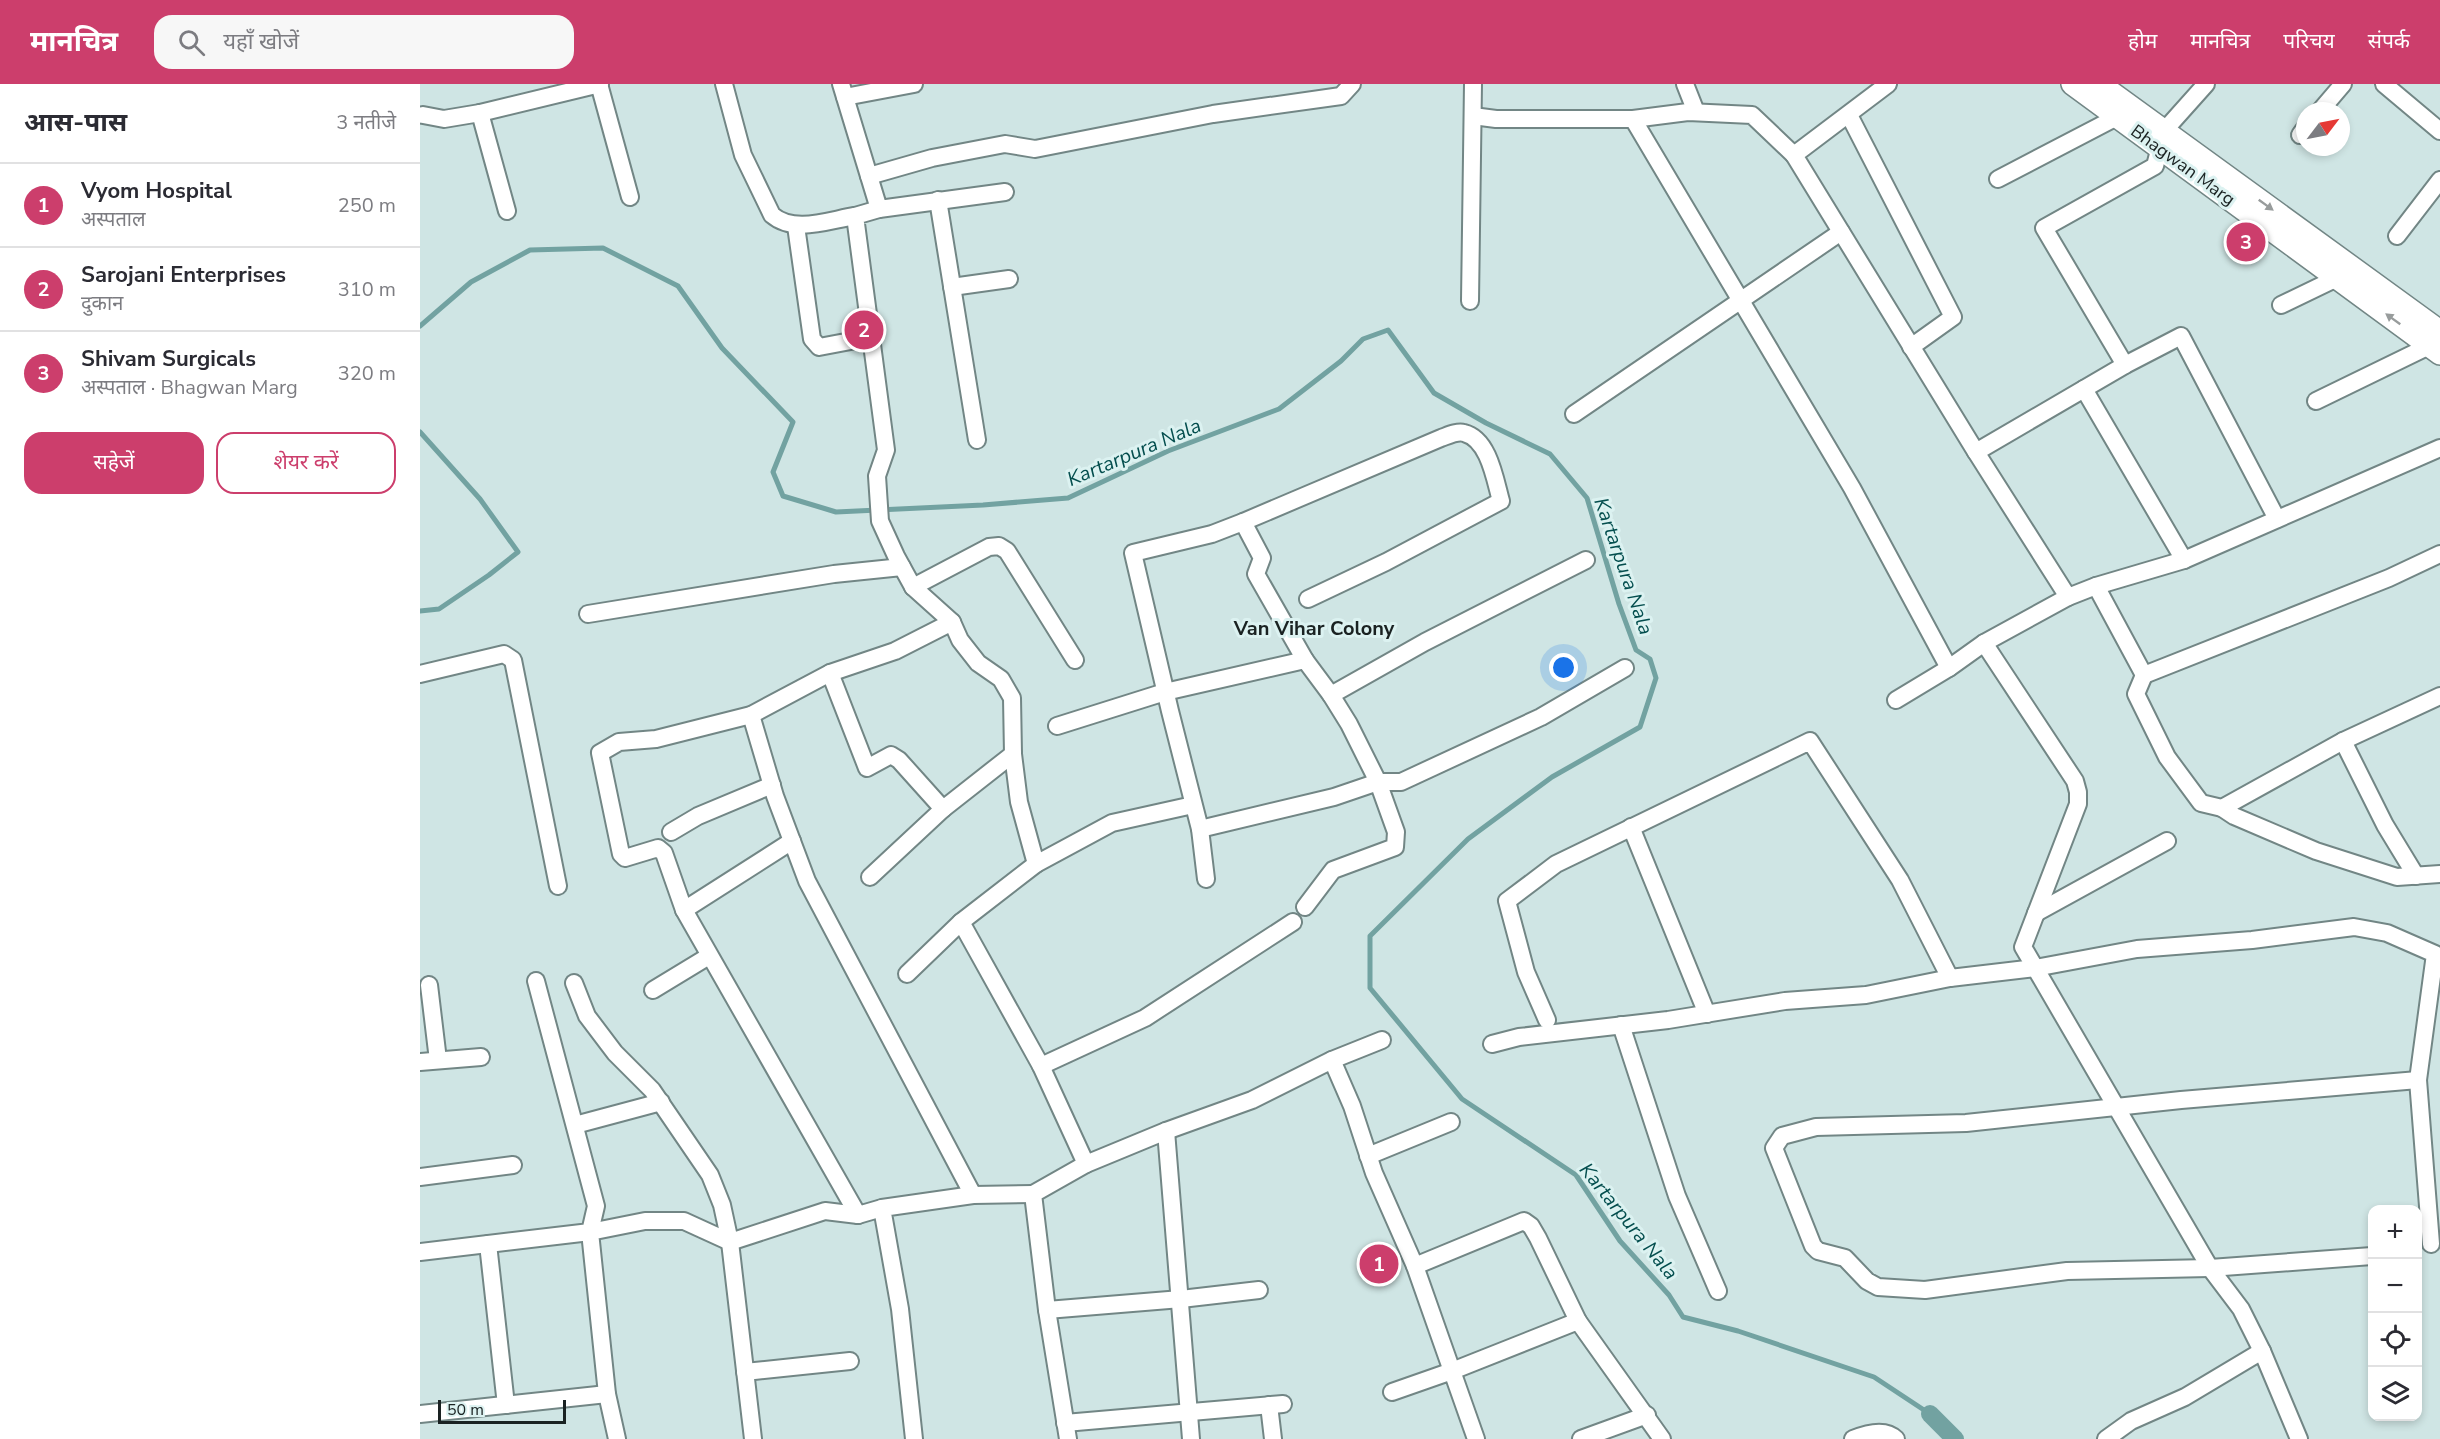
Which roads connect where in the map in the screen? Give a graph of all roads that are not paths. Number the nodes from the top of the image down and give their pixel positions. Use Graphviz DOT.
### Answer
graph roads {
  1 [pos="600,84"];
  2 [pos="724,84"];
  3 [pos="914,84"];
  4 [pos="1352,84"];
  5 [pos="1473,84"];
  6 [pos="1685,84"];
  7 [pos="1888,84"];
  8 [pos="2072,84"];
  9 [pos="2100,84"];
  10 [pos="2206,84"];
  11 [pos="2343,84"];
  12 [pos="2384,84"];
  13 [pos="843,91"];
  14 [pos="2328,102"];
  15 [pos="421,112"];
  16 [pos="1696,112"];
  17 [pos="480,113"];
  18 [pos="1849,115"];
  19 [pos="1473,116"];
  20 [pos="2117,117"];
  21 [pos="1633,119"];
  22 [pos="2440,131"];
  23 [pos="2162,140"];
  24 [pos="1794,155"];
  25 [pos="869,176"];
  26 [pos="1998,179"];
  27 [pos="2440,180"];
  28 [pos="1005,192"];
  29 [pos="630,197"];
  30 [pos="938,200"];
  31 [pos="879,209"];
  32 [pos="507,211"];
  33 [pos="855,216"];
  34 [pos="796,225"];
  35 [pos="1841,232"];
  36 [pos="2397,236"];
  37 [pos="2337,278"];
  38 [pos="1009,279"];
  39 [pos="952,287"];
  40 [pos="1741,300"];
  41 [pos="1470,301"];
  42 [pos="2281,305"];
  43 [pos="872,337"];
  44 [pos="2436,344"];
  45 [pos="1911,347"];
  46 [pos="2125,364"];
  47 [pos="2084,388"];
  48 [pos="2316,401"];
  49 [pos="1574,414"];
  50 [pos="977,440"];
  51 [pos="2440,448"];
  52 [pos="1976,452"];
  53 [pos="2277,519"];
  54 [pos="1243,522"];
  55 [pos="2440,554"];
  56 [pos="1586,560"];
  57 [pos="2184,560"];
  58 [pos="902,567"];
  59 [pos="2096,586"];
  60 [pos="913,587"];
  61 [pos="2068,597"];
  62 [pos="1308,599"];
  63 [pos="588,614"];
  64 [pos="952,622"];
  65 [pos="1984,643"];
  66 [pos="1075,660"];
  67 [pos="1305,660"];
  68 [pos="1625,668"];
  69 [pos="1949,668"];
  70 [pos="830,673"];
  71 [pos="420,674"];
  72 [pos="2144,675"];
  73 [pos="1165,692"];
  74 [pos="1331,695"];
  75 [pos="2440,696"];
  76 [pos="1896,700"];
  77 [pos="751,715"];
  78 [pos="1057,726"];
  79 [pos="2343,741"];
  80 [pos="1013,754"];
  81 [pos="1378,782"];
  82 [pos="772,785"];
  83 [pos="1192,805"];
  84 [pos="943,808"];
  85 [pos="2223,808"];
  86 [pos="1631,827"];
  87 [pos="1200,829"];
  88 [pos="671,832"];
  89 [pos="792,841"];
  90 [pos="2167,841"];
  91 [pos="1036,864"];
  92 [pos="2440,874"];
  93 [pos="2416,876"];
  94 [pos="870,877"];
  95 [pos="1206,879"];
  96 [pos="558,886"];
  97 [pos="1305,907"];
  98 [pos="684,910"];
  99 [pos="2036,913"];
  100 [pos="961,922"];
  101 [pos="1293,922"];
  102 [pos="709,956"];
  103 [pos="2035,968"];
  104 [pos="907,974"];
  105 [pos="1950,978"];
  106 [pos="536,981"];
  107 [pos="574,983"];
  108 [pos="429,985"];
  109 [pos="653,990"];
  110 [pos="1707,1014"];
  111 [pos="1547,1020"];
  112 [pos="1621,1025"];
  113 [pos="1382,1040"];
  114 [pos="1492,1044"];
  115 [pos="481,1057"];
  116 [pos="438,1060"];
  117 [pos="1332,1060"];
  118 [pos="420,1062"];
  119 [pos="1041,1066"];
  120 [pos="2418,1080"];
  121 [pos="661,1102"];
  122 [pos="2118,1108"];
  123 [pos="1451,1122"];
  124 [pos="576,1125"];
  125 [pos="1166,1131"];
  126 [pos="1368,1156"];
  127 [pos="1086,1164"];
  128 [pos="513,1165"];
  129 [pos="420,1177"];
  130 [pos="1033,1194"];
  131 [pos="973,1196"];
  132 [pos="882,1208"];
  133 [pos="858,1215"];
  134 [pos="590,1232"];
  135 [pos="730,1242"];
  136 [pos="488,1244"];
  137 [pos="2429,1244"];
  138 [pos="420,1252"];
  139 [pos="2368,1256"];
  140 [pos="1415,1266"];
  141 [pos="2210,1268"];
  142 [pos="1259,1290"];
  143 [pos="1718,1291"];
  144 [pos="1181,1299"];
  145 [pos="1047,1310"];
  146 [pos="1578,1321"];
  147 [pos="2262,1351"];
  148 [pos="849,1361"];
  149 [pos="1452,1371"];
  150 [pos="745,1372"];
  151 [pos="1392,1392"];
  152 [pos="607,1394"];
  153 [pos="506,1405"];
  154 [pos="1189,1412"];
  155 [pos="420,1414"];
  156 [pos="1647,1415"];
  157 [pos="1067,1431"];
  158 [pos="617,1439"];
  159 [pos="753,1439"];
  160 [pos="914,1439"];
  161 [pos="1191,1439"];
  162 [pos="1273,1439"];
  163 [pos="1476,1439"];
  164 [pos="1581,1439"];
  165 [pos="1662,1439"];
  166 [pos="1853,1439"];
  167 [pos="1896,1439"];
  168 [pos="2106,1439"];
  169 [pos="2299,1439"];
  1 -- 17 [label="street"];
  1 -- 29 [label="street"];
  2 -- 34 [label="street"];
  3 -- 13 [label="street"];
  4 -- 25 [label="street"];
  5 -- 19 [label="street"];
  6 -- 16 [label="street"];
  7 -- 18 [label="street"];
  8 -- 20 [label="street, Bhagwan Marg"];
  9 -- 23 [label="street, Bhagwan Marg"];
  10 -- 23 [label="street"];
  11 -- 14 [label="street"];
  12 -- 22 [label="street"];
  13 -- 25 [label="street"];
  15 -- 17 [label="street"];
  16 -- 21 [label="street"];
  16 -- 24 [label="street"];
  17 -- 32 [label="street"];
  18 -- 24 [label="street"];
  18 -- 45 [label="street"];
  19 -- 21 [label="street"];
  19 -- 41 [label="street"];
  20 -- 23 [label="street, Bhagwan Marg"];
  20 -- 26 [label="street"];
  21 -- 40 [label="street"];
  23 -- 37 [label="street, Bhagwan Marg"];
  23 -- 44 [label="street, Bhagwan Marg, one-way"];
  23 -- 46 [label="street"];
  24 -- 35 [label="street"];
  25 -- 31 [label="street"];
  27 -- 36 [label="street"];
  28 -- 30 [label="street"];
  30 -- 31 [label="street"];
  30 -- 39 [label="street"];
  31 -- 33 [label="street"];
  33 -- 34 [label="street"];
  33 -- 43 [label="street"];
  34 -- 43 [label="street"];
  35 -- 40 [label="street"];
  35 -- 45 [label="street"];
  37 -- 42 [label="street"];
  44 -- 37 [label="street, Bhagwan Marg, one-way"];
  38 -- 39 [label="street"];
  39 -- 50 [label="street"];
  40 -- 49 [label="street"];
  40 -- 69 [label="street"];
  43 -- 58 [label="street"];
  44 -- 48 [label="street"];
  45 -- 52 [label="street"];
  46 -- 47 [label="street"];
  46 -- 53 [label="street"];
  47 -- 52 [label="street"];
  47 -- 57 [label="street"];
  51 -- 53 [label="street"];
  52 -- 61 [label="street"];
  53 -- 57 [label="street"];
  54 -- 62 [label="street"];
  54 -- 67 [label="street"];
  54 -- 73 [label="street"];
  55 -- 72 [label="street"];
  56 -- 74 [label="street"];
  57 -- 59 [label="street"];
  58 -- 60 [label="street"];
  58 -- 63 [label="street"];
  59 -- 61 [label="street"];
  59 -- 72 [label="street"];
  60 -- 64 [label="street"];
  60 -- 66 [label="street"];
  61 -- 65 [label="street"];
  64 -- 70 [label="street"];
  64 -- 80 [label="street"];
  65 -- 69 [label="street"];
  65 -- 99 [label="street"];
  67 -- 73 [label="street"];
  67 -- 74 [label="street"];
  68 -- 81 [label="street"];
  69 -- 76 [label="street"];
  70 -- 77 [label="street"];
  70 -- 84 [label="street"];
  71 -- 96 [label="street"];
  72 -- 85 [label="street"];
  73 -- 78 [label="street"];
  73 -- 83 [label="street"];
  74 -- 81 [label="street"];
  75 -- 79 [label="street"];
  77 -- 82 [label="street"];
  77 -- 98 [label="street"];
  79 -- 85 [label="street"];
  79 -- 93 [label="street"];
  80 -- 84 [label="street"];
  80 -- 91 [label="street"];
  81 -- 87 [label="street"];
  81 -- 97 [label="street"];
  82 -- 88 [label="street"];
  82 -- 89 [label="street"];
  83 -- 87 [label="street"];
  83 -- 91 [label="street"];
  84 -- 94 [label="street"];
  85 -- 93 [label="street"];
  86 -- 105 [label="street"];
  86 -- 110 [label="street"];
  86 -- 111 [label="street"];
  87 -- 95 [label="street"];
  89 -- 98 [label="street"];
  89 -- 131 [label="street"];
  90 -- 99 [label="street"];
  91 -- 100 [label="street"];
  92 -- 93 [label="street"];
  98 -- 102 [label="street"];
  99 -- 103 [label="street"];
  100 -- 104 [label="street"];
  100 -- 119 [label="street"];
  101 -- 119 [label="street"];
  102 -- 109 [label="street"];
  102 -- 133 [label="street"];
  103 -- 105 [label="street"];
  103 -- 120 [label="street"];
  103 -- 122 [label="street"];
  105 -- 110 [label="street"];
  106 -- 124 [label="street"];
  107 -- 121 [label="street"];
  108 -- 116 [label="street"];
  110 -- 112 [label="street"];
  112 -- 114 [label="street"];
  112 -- 143 [label="street"];
  113 -- 117 [label="street"];
  115 -- 116 [label="street"];
  116 -- 118 [label="street"];
  117 -- 125 [label="street"];
  117 -- 126 [label="street"];
  119 -- 127 [label="street"];
  120 -- 122 [label="street"];
  120 -- 137 [label="street"];
  121 -- 124 [label="street"];
  121 -- 135 [label="street"];
  122 -- 141 [label="street"];
  122 -- 141 [label="street"];
  123 -- 126 [label="street"];
  124 -- 134 [label="street"];
  125 -- 127 [label="street"];
  125 -- 144 [label="street"];
  126 -- 140 [label="street"];
  127 -- 130 [label="street"];
  128 -- 129 [label="street"];
  130 -- 131 [label="street"];
  130 -- 145 [label="street"];
  131 -- 132 [label="street"];
  132 -- 133 [label="street"];
  132 -- 160 [label="street"];
  133 -- 135 [label="street"];
  134 -- 135 [label="street"];
  134 -- 136 [label="street"];
  134 -- 152 [label="street"];
  135 -- 150 [label="street"];
  136 -- 138 [label="street"];
  136 -- 153 [label="street"];
  139 -- 141 [label="street"];
  140 -- 146 [label="street"];
  140 -- 149 [label="street"];
  141 -- 147 [label="street"];
  142 -- 144 [label="street"];
  144 -- 145 [label="street"];
  144 -- 154 [label="street"];
  145 -- 157 [label="street"];
  146 -- 149 [label="street"];
  146 -- 156 [label="street"];
  147 -- 168 [label="street"];
  147 -- 169 [label="street"];
  148 -- 150 [label="street"];
  149 -- 151 [label="street"];
  149 -- 163 [label="street"];
  150 -- 159 [label="street"];
  152 -- 153 [label="street"];
  152 -- 158 [label="street"];
  153 -- 155 [label="street"];
  154 -- 157 [label="street"];
  154 -- 161 [label="street"];
  154 -- 162 [label="street"];
  156 -- 164 [label="street"];
  156 -- 165 [label="street"];
  166 -- 167 [label="street"];
}
